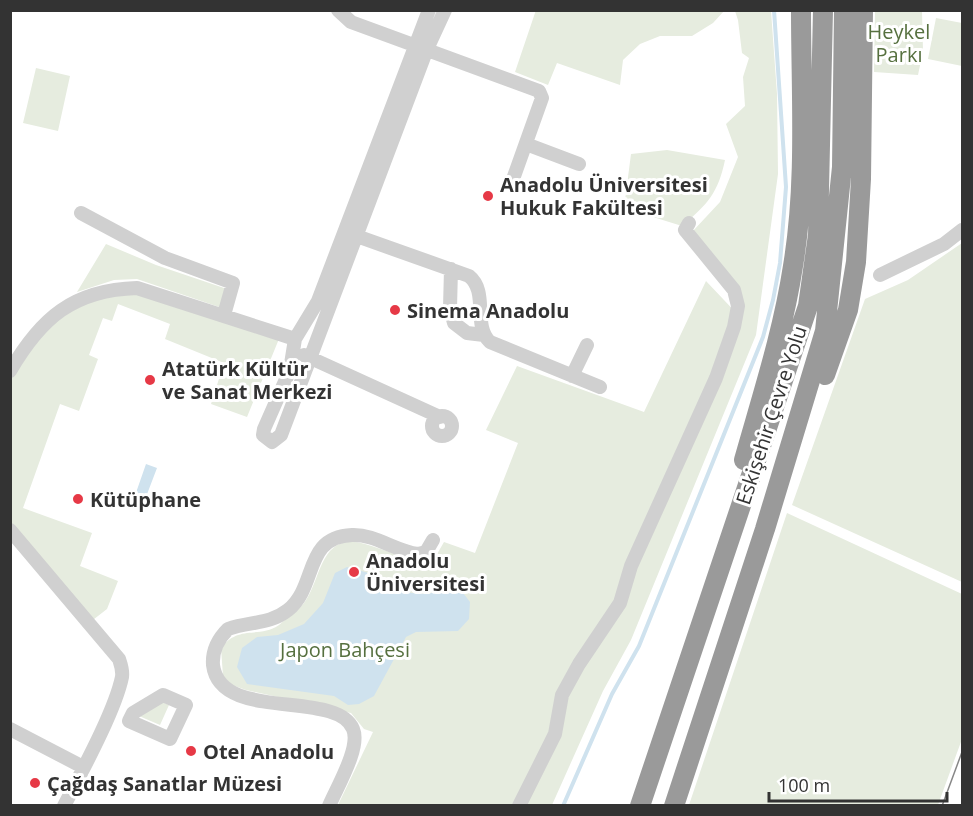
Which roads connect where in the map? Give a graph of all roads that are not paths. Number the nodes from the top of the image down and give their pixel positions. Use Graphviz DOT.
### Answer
graph roads {
  1 [pos="338,10"];
  2 [pos="429,10"];
  3 [pos="445,10"];
  4 [pos="801,10"];
  5 [pos="823,10"];
  6 [pos="844,10"];
  7 [pos="863,10"];
  8 [pos="421,47"];
  9 [pos="526,144"];
  10 [pos="579,164"];
  11 [pos="512,182"];
  12 [pos="81,213"];
  13 [pos="689,224"];
  14 [pos="963,230"];
  15 [pos="352,234"];
  16 [pos="451,269"];
  17 [pos="880,275"];
  18 [pos="224,315"];
  19 [pos="484,335"];
  20 [pos="319,338"];
  21 [pos="296,340"];
  22 [pos="587,345"];
  23 [pos="311,358"];
  24 [pos="13,362"];
  25 [pos="572,376"];
  26 [pos="600,387"];
  27 [pos="440,417"];
  28 [pos="765,528"];
  29 [pos="10,530"];
  30 [pos="434,540"];
  31 [pos="681,684"];
  32 [pos="108,713"];
  33 [pos="129,722"];
  34 [pos="10,729"];
  35 [pos="83,766"];
  36 [pos="67,804"];
  37 [pos="329,806"];
  38 [pos="519,806"];
  39 [pos="640,806"];
  40 [pos="674,806"];
  1 -- 8 [label="street"];
  2 -- 8 [label="street"];
  3 -- 8 [label="street"];
  4 -- 31 [label="highway"];
  5 -- 31 [label="highway, Eskişehir Çevre Yolu"];
  6 -- 28 [label="highway, Eskişehir Çevre Yolu"];
  7 -- 28 [label="highway"];
  8 -- 9 [label="street"];
  8 -- 15 [label="street"];
  9 -- 10 [label="street"];
  9 -- 11 [label="street"];
  12 -- 18 [label="street"];
  13 -- 38 [label="street"];
  14 -- 17 [label="street"];
  15 -- 16 [label="street"];
  15 -- 20 [label="street"];
  15 -- 21 [label="street"];
  16 -- 19 [label="street"];
  16 -- 19 [label="street"];
  18 -- 21 [label="street"];
  18 -- 24 [label="street"];
  19 -- 25 [label="street"];
  20 -- 21 [label="street"];
  20 -- 23 [label="street"];
  21 -- 23 [label="street"];
  21 -- 23 [label="street"];
  22 -- 25 [label="street"];
  23 -- 27 [label="street"];
  25 -- 26 [label="street"];
  28 -- 40 [label="highway, Eskişehir Çevre Yolu"];
  29 -- 32 [label="street"];
  30 -- 37 [label="street"];
  31 -- 39 [label="highway, Eskişehir Çevre Yolu"];
  32 -- 33 [label="street"];
  32 -- 35 [label="street"];
  34 -- 35 [label="street"];
  35 -- 36 [label="street"];
}
